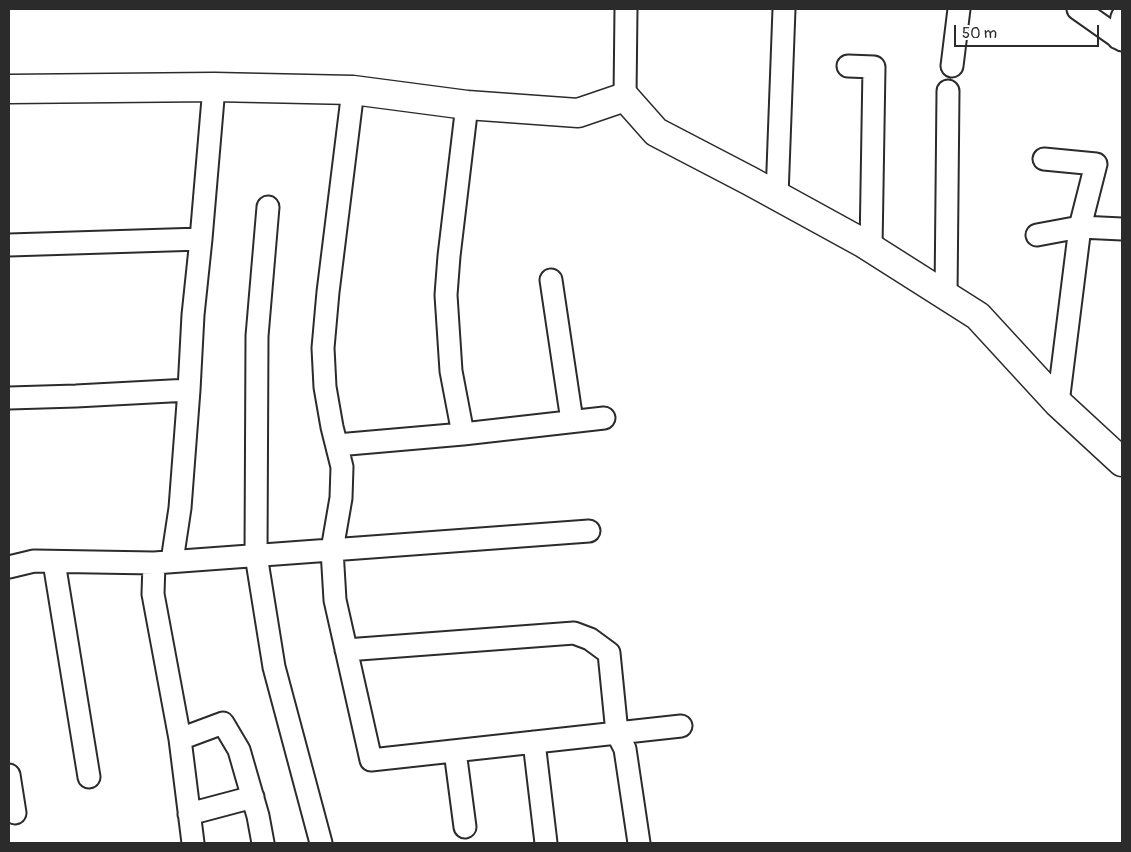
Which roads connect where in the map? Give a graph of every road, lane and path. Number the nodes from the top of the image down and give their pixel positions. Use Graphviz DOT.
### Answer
graph roads {
  1 [pos="626,9"];
  2 [pos="784,9"];
  3 [pos="959,9"];
  4 [pos="1078,9"];
  5 [pos="1122,17"];
  6 [pos="1120,39"];
  7 [pos="848,66"];
  8 [pos="952,66"];
  9 [pos="214,87"];
  10 [pos="9,89"];
  11 [pos="353,90"];
  12 [pos="948,91"];
  13 [pos="625,97"];
  14 [pos="467,105"];
  15 [pos="1044,159"];
  16 [pos="777,196"];
  17 [pos="268,207"];
  18 [pos="1080,227"];
  19 [pos="1122,229"];
  20 [pos="1037,235"];
  21 [pos="201,239"];
  22 [pos="9,245"];
  23 [pos="871,248"];
  24 [pos="552,280"];
  25 [pos="946,296"];
  26 [pos="189,390"];
  27 [pos="9,398"];
  28 [pos="1058,403"];
  29 [pos="604,418"];
  30 [pos="572,421"];
  31 [pos="463,434"];
  32 [pos="336,445"];
  33 [pos="1122,462"];
  34 [pos="589,531"];
  35 [pos="332,550"];
  36 [pos="256,555"];
  37 [pos="54,562"];
  38 [pos="163,562"];
  39 [pos="9,566"];
  40 [pos="346,650"];
  41 [pos="681,726"];
  42 [pos="617,733"];
  43 [pos="180,739"];
  44 [pos="534,742"];
  45 [pos="454,751"];
  46 [pos="9,775"];
  47 [pos="89,777"];
  48 [pos="252,797"];
  49 [pos="15,813"];
  50 [pos="189,814"];
  51 [pos="465,827"];
  52 [pos="193,843"];
  53 [pos="263,843"];
  54 [pos="321,843"];
  55 [pos="546,843"];
  56 [pos="639,843"];
  1 -- 13 [label="street"];
  2 -- 16 [label="street"];
  3 -- 8 [label="street"];
  4 -- 6 [label="street"];
  5 -- 6 [label="street"];
  7 -- 23 [label="street"];
  9 -- 10 [label="main road"];
  9 -- 11 [label="main road"];
  9 -- 21 [label="street"];
  11 -- 14 [label="main road"];
  11 -- 32 [label="street"];
  12 -- 25 [label="street"];
  13 -- 14 [label="main road"];
  13 -- 16 [label="main road"];
  14 -- 31 [label="street"];
  15 -- 18 [label="street"];
  16 -- 23 [label="main road"];
  17 -- 36 [label="street"];
  18 -- 19 [label="street"];
  18 -- 20 [label="street"];
  18 -- 28 [label="street"];
  21 -- 22 [label="street"];
  21 -- 26 [label="street"];
  23 -- 25 [label="main road"];
  24 -- 30 [label="street"];
  25 -- 28 [label="main road"];
  26 -- 27 [label="street"];
  26 -- 38 [label="street"];
  28 -- 33 [label="main road"];
  29 -- 30 [label="street"];
  30 -- 31 [label="street"];
  31 -- 32 [label="street"];
  32 -- 35 [label="street"];
  34 -- 35 [label="street"];
  35 -- 36 [label="street"];
  35 -- 40 [label="street"];
  36 -- 38 [label="street"];
  36 -- 54 [label="street"];
  37 -- 38 [label="street"];
  37 -- 39 [label="street"];
  37 -- 47 [label="street"];
  38 -- 43 [label="street"];
  40 -- 42 [label="street"];
  40 -- 45 [label="street"];
  41 -- 42 [label="street"];
  42 -- 44 [label="street"];
  42 -- 56 [label="street"];
  43 -- 48 [label="street"];
  43 -- 50 [label="street"];
  44 -- 45 [label="street"];
  44 -- 55 [label="street"];
  45 -- 51 [label="street"];
  46 -- 49 [label="street"];
  48 -- 50 [label="street"];
  48 -- 53 [label="street"];
  50 -- 52 [label="street"];
}
